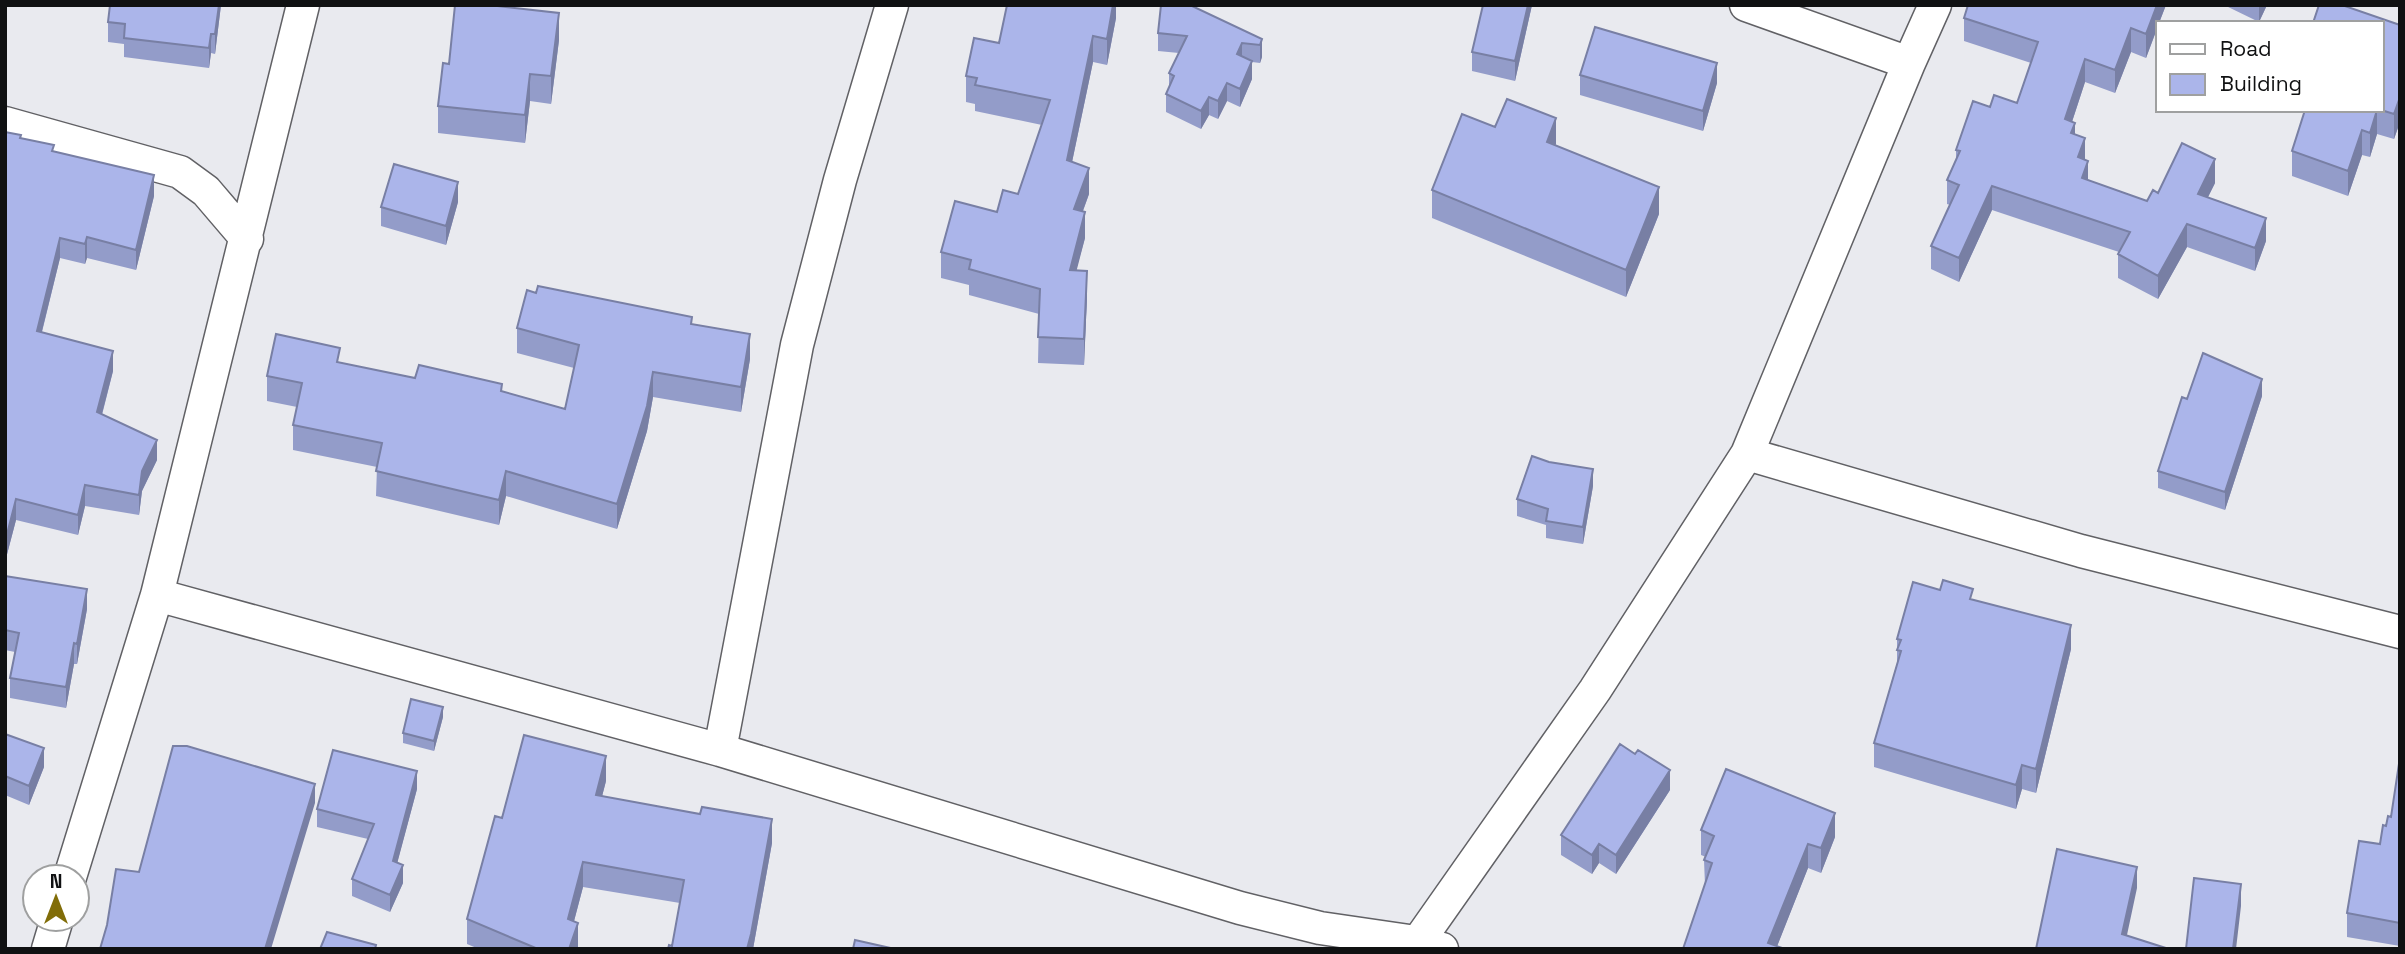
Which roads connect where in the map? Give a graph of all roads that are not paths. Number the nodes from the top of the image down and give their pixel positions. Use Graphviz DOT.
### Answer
graph roads {
  1 [pos="303,5"];
  2 [pos="892,5"];
  3 [pos="1746,5"];
  4 [pos="1936,5"];
  5 [pos="1909,62"];
  6 [pos="5,123"];
  7 [pos="247,239"];
  8 [pos="1747,454"];
  9 [pos="157,595"];
  10 [pos="2399,630"];
  11 [pos="720,750"];
  12 [pos="74,863"];
  13 [pos="1424,946"];
  1 -- 7 [label="street"];
  2 -- 11 [label="street"];
  3 -- 5 [label="street"];
  4 -- 5 [label="street"];
  5 -- 8 [label="street"];
  6 -- 7 [label="street"];
  7 -- 9 [label="street"];
  8 -- 10 [label="street"];
  8 -- 13 [label="street"];
  9 -- 11 [label="street"];
  9 -- 12 [label="street"];
  11 -- 13 [label="street"];
}
